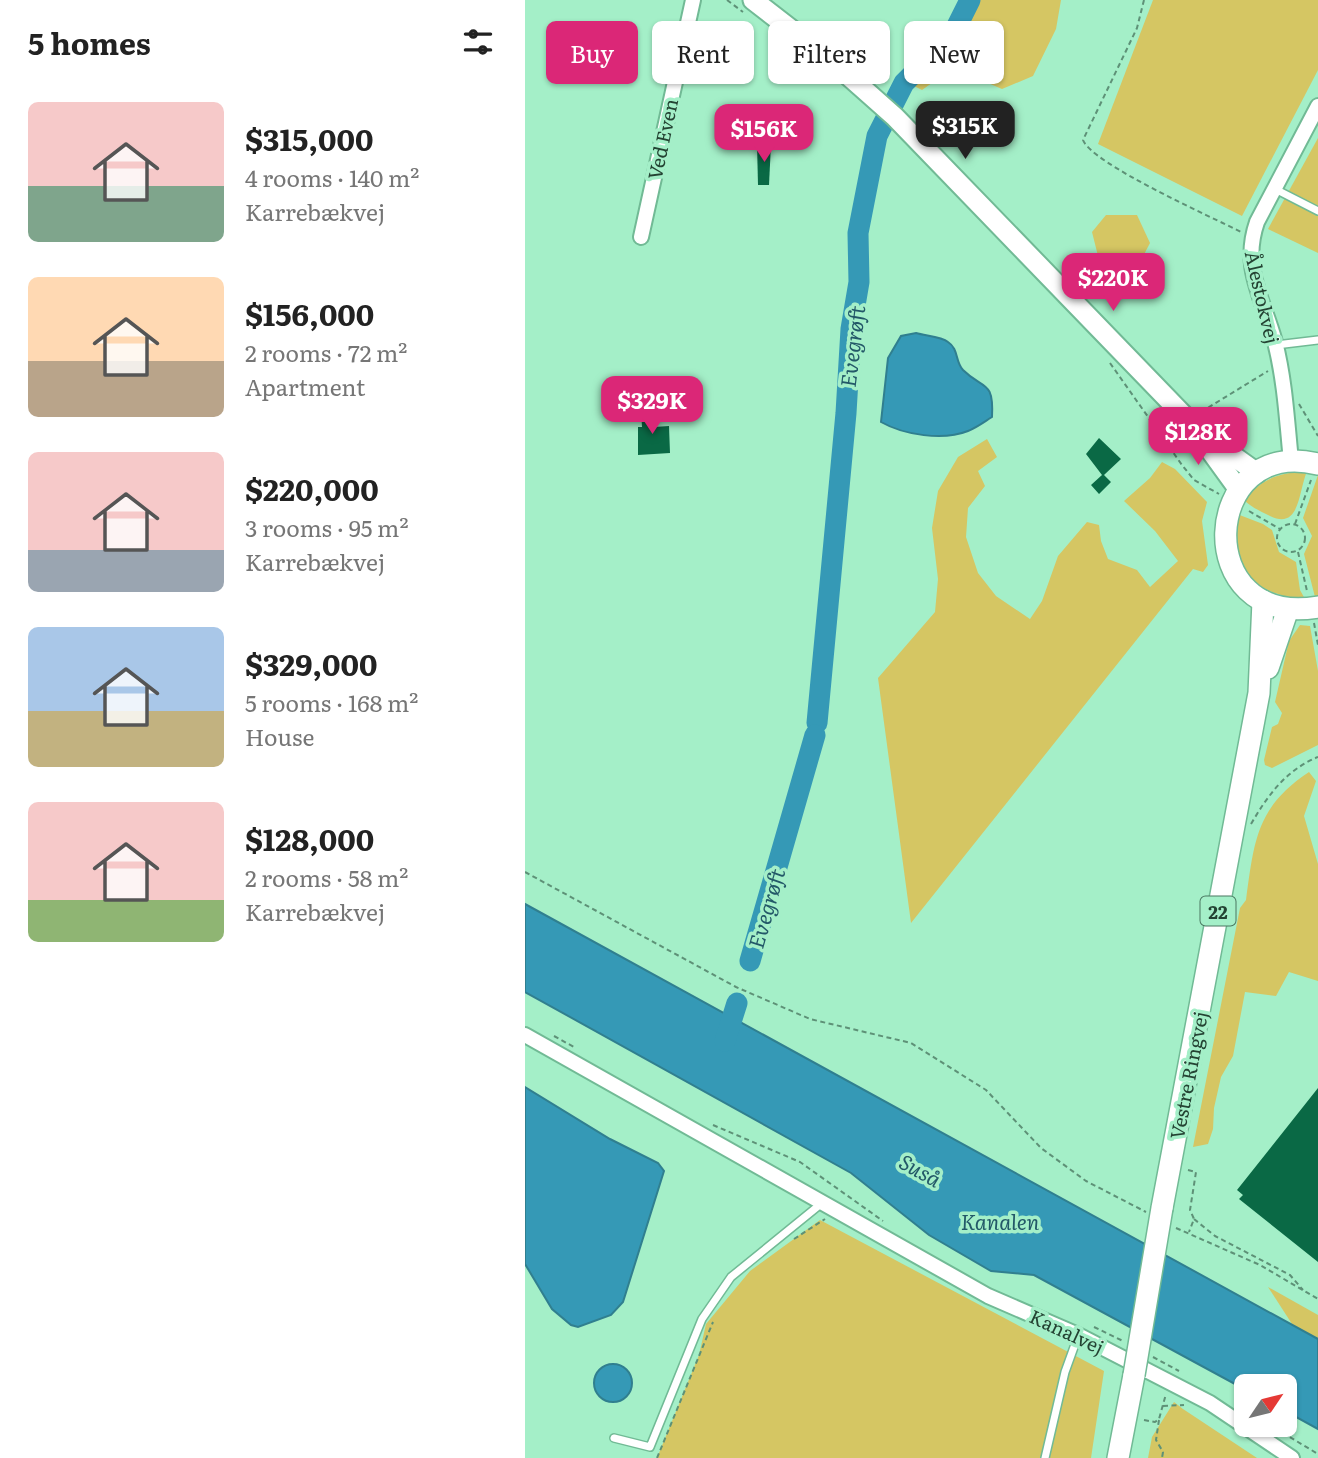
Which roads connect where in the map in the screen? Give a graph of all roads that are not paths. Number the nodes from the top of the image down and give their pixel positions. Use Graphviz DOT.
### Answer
graph roads {
  1 [pos="693,0"];
  2 [pos="753,0"];
  3 [pos="1318,106"];
  4 [pos="1275,189"];
  5 [pos="1318,211"];
  6 [pos="641,237"];
  7 [pos="1318,340"];
  8 [pos="1276,345"];
  9 [pos="1189,421"];
  10 [pos="1291,461"];
  11 [pos="1315,470"];
  12 [pos="1257,473"];
  13 [pos="1234,498"];
  14 [pos="1263,601"];
  15 [pos="1313,607"];
  16 [pos="1288,609"];
  17 [pos="1259,693"];
  18 [pos="525,1035"];
  19 [pos="822,1203"];
  20 [pos="1081,1329"];
  21 [pos="614,1438"];
  22 [pos="1045,1458"];
  23 [pos="1118,1458"];
  24 [pos="1292,1458"];
  1 -- 6 [label="street, Ved Even"];
  2 -- 9 [label="main road"];
  3 -- 4 [label="street, Ålestokvej"];
  4 -- 5 [label="lane"];
  4 -- 8 [label="street, Ålestokvej"];
  7 -- 8 [label="lane"];
  8 -- 10 [label="street, Ålestokvej"];
  9 -- 12 [label="main road"];
  9 -- 13 [label="main road"];
  10 -- 11 [label="main road"];
  10 -- 12 [label="main road"];
  12 -- 13 [label="main road"];
  13 -- 14 [label="main road"];
  14 -- 16 [label="main road"];
  14 -- 17 [label="main road, Vestre Ringvej / 22"];
  15 -- 16 [label="main road"];
  16 -- 17 [label="main road, Vestre Ringvej / 22"];
  17 -- 23 [label="main road, Vestre Ringvej / 22, bridge"];
  18 -- 19 [label="street, Kanalvej"];
  19 -- 20 [label="street, Kanalvej"];
  19 -- 21 [label="lane"];
  20 -- 22 [label="lane"];
  20 -- 24 [label="street, Kanalvej"];
}
